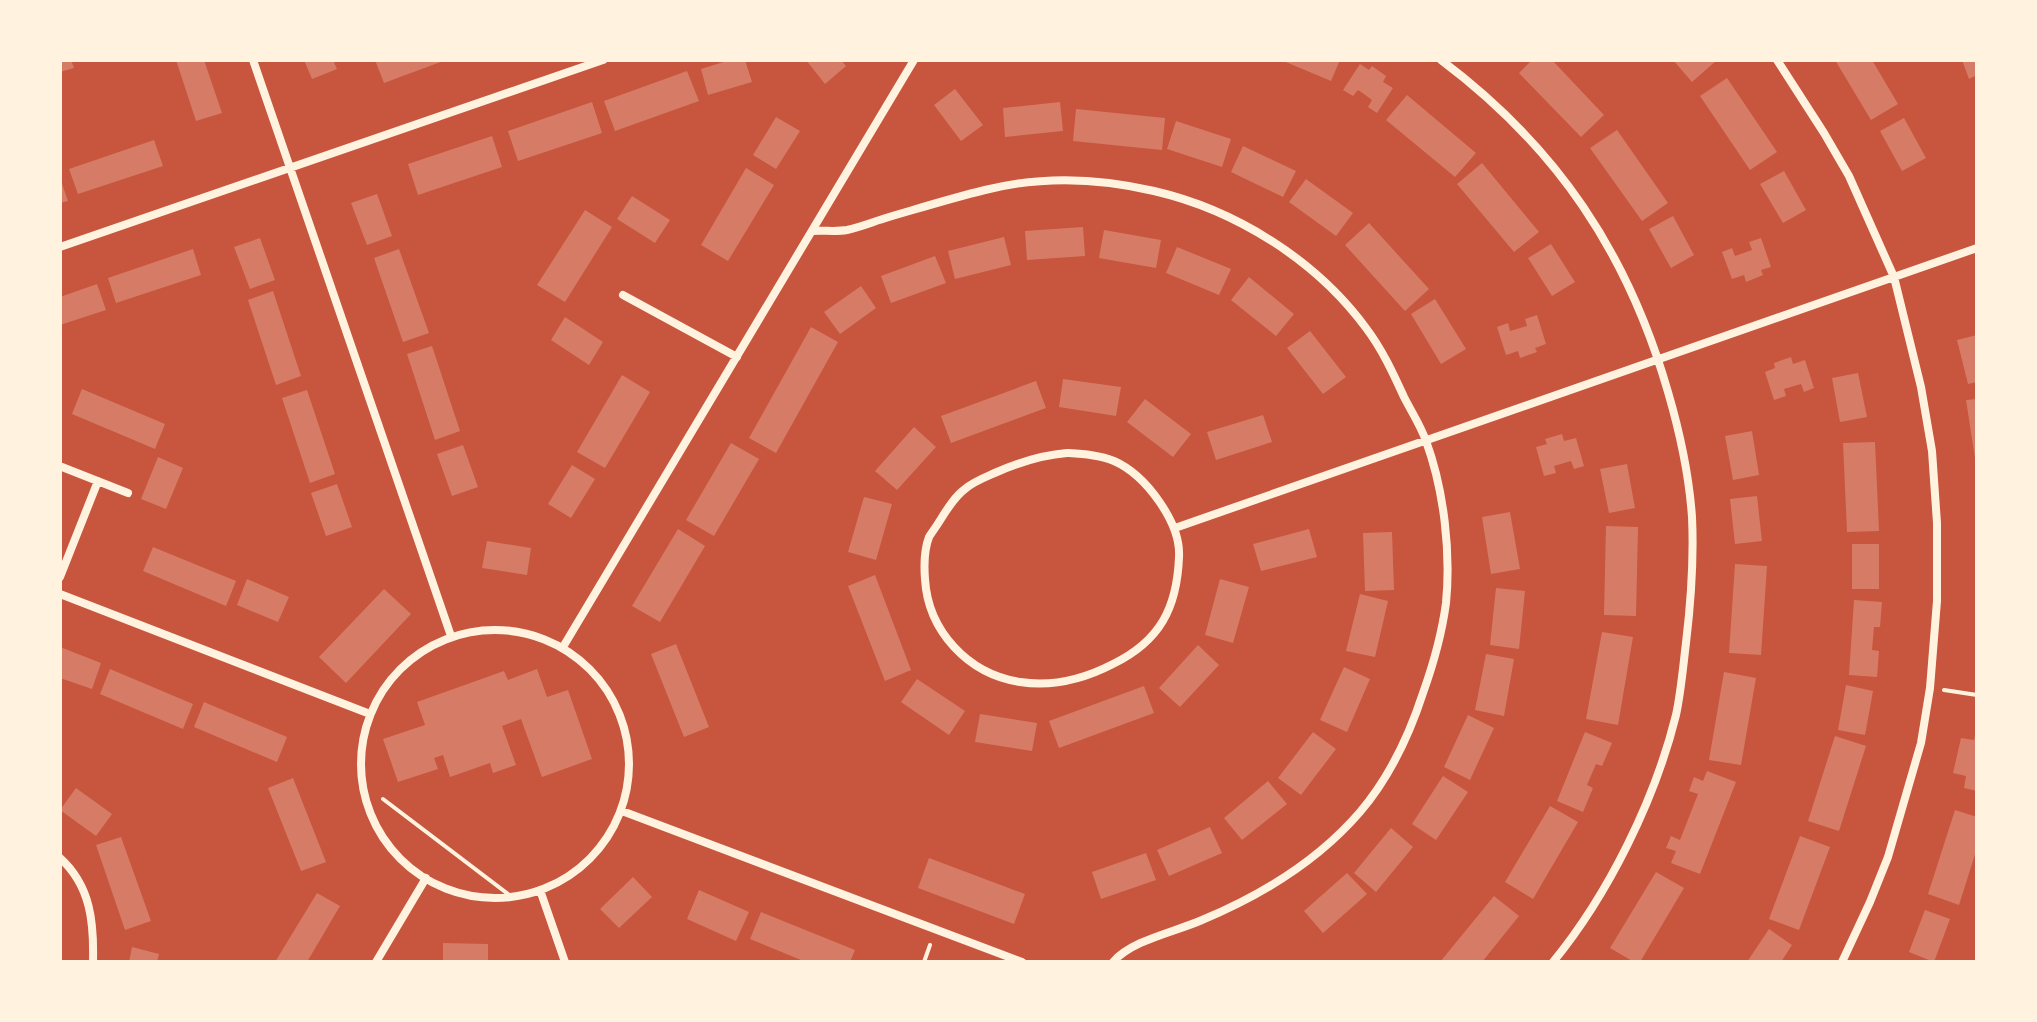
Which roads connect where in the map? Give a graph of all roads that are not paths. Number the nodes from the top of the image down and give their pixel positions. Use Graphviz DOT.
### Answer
graph roads {
  1 [pos="253,60"];
  2 [pos="603,60"];
  3 [pos="914,60"];
  4 [pos="1441,60"];
  5 [pos="1777,60"];
  6 [pos="291,168"];
  7 [pos="812,231"];
  8 [pos="60,247"];
  9 [pos="1977,248"];
  10 [pos="1894,277"];
  11 [pos="623,295"];
  12 [pos="737,357"];
  13 [pos="1658,358"];
  14 [pos="1425,439"];
  15 [pos="62,467"];
  16 [pos="98,481"];
  17 [pos="128,493"];
  18 [pos="1175,528"];
  19 [pos="60,577"];
  20 [pos="60,594"];
  21 [pos="451,636"];
  22 [pos="563,647"];
  23 [pos="370,714"];
  24 [pos="622,811"];
  25 [pos="60,858"];
  26 [pos="426,878"];
  27 [pos="540,890"];
  28 [pos="93,962"];
  29 [pos="376,962"];
  30 [pos="565,962"];
  31 [pos="1022,962"];
  32 [pos="1113,962"];
  33 [pos="1553,962"];
  34 [pos="1842,962"];
  1 -- 6 [label="street"];
  2 -- 6 [label="street"];
  3 -- 7 [label="street"];
  4 -- 13 [label="street"];
  5 -- 10 [label="street"];
  6 -- 8 [label="street"];
  6 -- 21 [label="street"];
  7 -- 12 [label="street"];
  7 -- 14 [label="street"];
  9 -- 10 [label="street"];
  10 -- 13 [label="street"];
  10 -- 34 [label="street"];
  11 -- 12 [label="street"];
  12 -- 22 [label="street"];
  13 -- 14 [label="street"];
  13 -- 33 [label="street"];
  14 -- 18 [label="street"];
  14 -- 32 [label="street"];
  15 -- 16 [label="street"];
  16 -- 17 [label="street"];
  16 -- 19 [label="street"];
  18 -- 18 [label="street"];
  20 -- 23 [label="street"];
  21 -- 22 [label="street"];
  21 -- 23 [label="street"];
  22 -- 24 [label="street"];
  23 -- 26 [label="street"];
  24 -- 27 [label="street"];
  24 -- 31 [label="street"];
  25 -- 28 [label="street"];
  26 -- 27 [label="street"];
  26 -- 29 [label="street"];
  27 -- 30 [label="street"];
}
